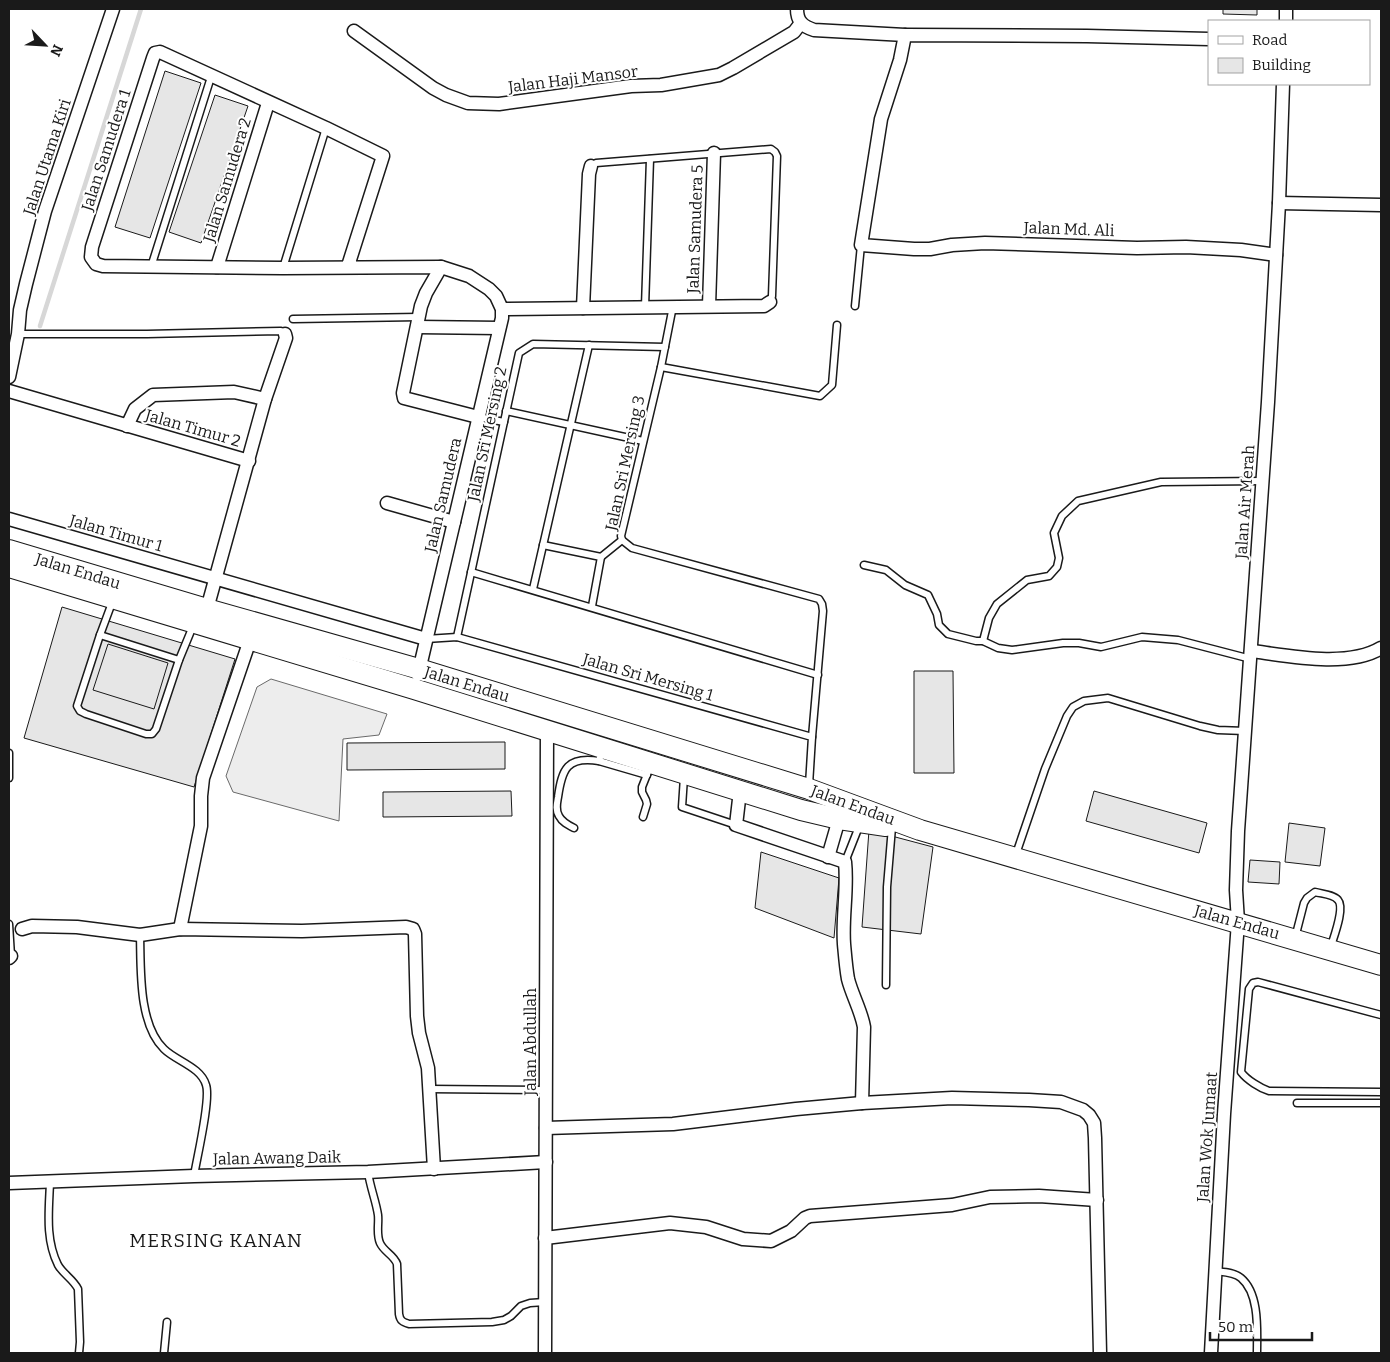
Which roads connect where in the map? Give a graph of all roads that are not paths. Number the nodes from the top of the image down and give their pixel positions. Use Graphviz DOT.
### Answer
graph roads {
  1 [pos="113,9"];
  2 [pos="797,9"];
  3 [pos="801,23"];
  4 [pos="354,31"];
  5 [pos="905,35"];
  6 [pos="1208,39"];
  7 [pos="211,77"];
  8 [pos="1283,85"];
  9 [pos="268,103"];
  10 [pos="326,128"];
  11 [pos="714,153"];
  12 [pos="650,159"];
  13 [pos="591,166"];
  14 [pos="1279,203"];
  15 [pos="1381,205"];
  16 [pos="861,245"];
  17 [pos="1276,255"];
  18 [pos="348,266"];
  19 [pos="151,267"];
  20 [pos="217,267"];
  21 [pos="441,267"];
  22 [pos="283,268"];
  23 [pos="770,302"];
  24 [pos="673,306"];
  25 [pos="710,306"];
  26 [pos="855,306"];
  27 [pos="645,307"];
  28 [pos="583,308"];
  29 [pos="502,309"];
  30 [pos="294,319"];
  31 [pos="418,322"];
  32 [pos="837,325"];
  33 [pos="499,328"];
  34 [pos="18,334"];
  35 [pos="285,334"];
  36 [pos="589,345"];
  37 [pos="665,347"];
  38 [pos="661,367"];
  39 [pos="9,377"];
  40 [pos="9,391"];
  41 [pos="265,399"];
  42 [pos="506,411"];
  43 [pos="478,417"];
  44 [pos="504,422"];
  45 [pos="571,425"];
  46 [pos="127,426"];
  47 [pos="643,442"];
  48 [pos="249,461"];
  49 [pos="1263,481"];
  50 [pos="388,503"];
  51 [pos="9,519"];
  52 [pos="454,522"];
  53 [pos="622,540"];
  54 [pos="544,545"];
  55 [pos="9,550"];
  56 [pos="601,557"];
  57 [pos="864,565"];
  58 [pos="9,567"];
  59 [pos="471,572"];
  60 [pos="215,579"];
  61 [pos="533,590"];
  62 [pos="114,599"];
  63 [pos="592,606"];
  64 [pos="201,616"];
  65 [pos="100,635"];
  66 [pos="457,637"];
  67 [pos="426,639"];
  68 [pos="250,640"];
  69 [pos="983,641"];
  70 [pos="1381,648"];
  71 [pos="1251,655"];
  72 [pos="179,660"];
  73 [pos="419,669"];
  74 [pos="818,675"];
  75 [pos="414,689"];
  76 [pos="547,730"];
  77 [pos="1244,731"];
  78 [pos="812,737"];
  79 [pos="9,753"];
  80 [pos="601,754"];
  81 [pos="649,769"];
  82 [pos="684,773"];
  83 [pos="9,778"];
  84 [pos="809,789"];
  85 [pos="740,791"];
  86 [pos="836,798"];
  87 [pos="643,817"];
  88 [pos="839,818"];
  89 [pos="861,822"];
  90 [pos="736,825"];
  91 [pos="892,827"];
  92 [pos="574,828"];
  93 [pos="920,830"];
  94 [pos="828,857"];
  95 [pos="1015,858"];
  96 [pos="845,862"];
  97 [pos="1238,922"];
  98 [pos="9,924"];
  99 [pos="22,929"];
  100 [pos="180,929"];
  101 [pos="140,935"];
  102 [pos="1296,938"];
  103 [pos="1330,950"];
  104 [pos="10,957"];
  105 [pos="1381,964"];
  106 [pos="886,985"];
  107 [pos="1381,1015"];
  108 [pos="429,1089"];
  109 [pos="546,1090"];
  110 [pos="1381,1092"];
  111 [pos="862,1103"];
  112 [pos="1297,1103"];
  113 [pos="1381,1103"];
  114 [pos="546,1128"];
  115 [pos="546,1162"];
  116 [pos="434,1169"];
  117 [pos="368,1172"];
  118 [pos="194,1176"];
  119 [pos="50,1182"];
  120 [pos="9,1183"];
  121 [pos="1097,1200"];
  122 [pos="545,1238"];
  123 [pos="1215,1271"];
  124 [pos="545,1302"];
  125 [pos="166,1322"];
  126 [pos="79,1353"];
  127 [pos="164,1353"];
  128 [pos="545,1353"];
  129 [pos="1100,1353"];
  130 [pos="1211,1353"];
  131 [pos="1257,1353"];
  1 -- 34 [label="street, Jalan Utama Kiri"];
  2 -- 3 [label="street"];
  3 -- 4 [label="street, Jalan Haji Mansor"];
  3 -- 5 [label="street"];
  5 -- 6 [label="street"];
  5 -- 16 [label="street"];
  7 -- 9 [label="street"];
  7 -- 19 [label="lane"];
  7 -- 19 [label="street, Jalan Samudera 1"];
  8 -- 14 [label="street, Jalan Air Merah"];
  9 -- 10 [label="street"];
  9 -- 20 [label="street, Jalan Samudera 2"];
  10 -- 18 [label="street"];
  10 -- 22 [label="lane"];
  11 -- 12 [label="lane"];
  11 -- 23 [label="lane"];
  11 -- 25 [label="street, Jalan Samudera 5"];
  12 -- 13 [label="lane"];
  12 -- 27 [label="lane"];
  13 -- 28 [label="street"];
  14 -- 15 [label="street"];
  14 -- 17 [label="street, Jalan Air Merah"];
  16 -- 17 [label="street, Jalan Md. Ali"];
  16 -- 26 [label="lane"];
  17 -- 49 [label="street, Jalan Air Merah"];
  18 -- 21 [label="street"];
  18 -- 22 [label="street"];
  19 -- 20 [label="street"];
  20 -- 22 [label="street"];
  21 -- 29 [label="street"];
  21 -- 31 [label="street"];
  23 -- 25 [label="street"];
  24 -- 25 [label="street"];
  24 -- 27 [label="street"];
  24 -- 37 [label="lane, Jalan Sri Mersing 3"];
  27 -- 28 [label="street"];
  28 -- 29 [label="street"];
  29 -- 33 [label="street, Jalan Samudera"];
  30 -- 31 [label="lane"];
  31 -- 33 [label="street"];
  31 -- 43 [label="street"];
  32 -- 38 [label="lane"];
  33 -- 43 [label="street, Jalan Samudera"];
  34 -- 35 [label="lane"];
  34 -- 39 [label="street, Jalan Utama Kiri"];
  35 -- 41 [label="street"];
  36 -- 37 [label="lane, Jalan Sri Mersing 2"];
  36 -- 42 [label="lane, Jalan Sri Mersing 2"];
  36 -- 45 [label="lane"];
  37 -- 38 [label="lane, Jalan Sri Mersing 3"];
  38 -- 47 [label="lane, Jalan Sri Mersing 3"];
  40 -- 46 [label="street, Jalan Timur 2"];
  41 -- 46 [label="street, Jalan Timur 2"];
  41 -- 48 [label="street"];
  42 -- 44 [label="lane, Jalan Sri Mersing 2"];
  42 -- 45 [label="lane"];
  43 -- 44 [label="lane"];
  43 -- 52 [label="street, Jalan Samudera"];
  44 -- 59 [label="lane, Jalan Sri Mersing 2"];
  45 -- 47 [label="lane"];
  45 -- 54 [label="lane"];
  46 -- 48 [label="street, Jalan Timur 2"];
  47 -- 53 [label="lane, Jalan Sri Mersing 3"];
  48 -- 60 [label="street"];
  49 -- 69 [label="lane"];
  49 -- 71 [label="street, Jalan Air Merah"];
  50 -- 52 [label="street"];
  51 -- 60 [label="street, Jalan Timur 1"];
  52 -- 67 [label="street, Jalan Samudera"];
  53 -- 56 [label="lane"];
  53 -- 74 [label="lane, Jalan Sri Mersing 3"];
  54 -- 56 [label="lane"];
  54 -- 61 [label="lane"];
  55 -- 64 [label="highway, Jalan Endau"];
  56 -- 63 [label="lane"];
  57 -- 69 [label="lane"];
  58 -- 62 [label="highway, Jalan Endau"];
  59 -- 61 [label="lane"];
  59 -- 66 [label="lane, Jalan Sri Mersing 2"];
  60 -- 64 [label="street"];
  60 -- 67 [label="street, Jalan Timur 1"];
  61 -- 63 [label="lane"];
  62 -- 64 [label="highway, Jalan Endau"];
  62 -- 65 [label="lane"];
  63 -- 74 [label="lane"];
  64 -- 68 [label="highway, Jalan Endau"];
  64 -- 72 [label="lane"];
  64 -- 73 [label="highway, Jalan Endau"];
  65 -- 72 [label="lane"];
  65 -- 72 [label="lane"];
  66 -- 67 [label="lane, Jalan Sri Mersing 1"];
  66 -- 78 [label="lane, Jalan Sri Mersing 1"];
  67 -- 73 [label="street, Jalan Samudera"];
  68 -- 75 [label="highway, Jalan Endau"];
  68 -- 100 [label="street"];
  69 -- 71 [label="lane"];
  70 -- 71 [label="street"];
  71 -- 77 [label="street, Jalan Air Merah"];
  73 -- 75 [label="street, Jalan Samudera"];
  73 -- 84 [label="highway, Jalan Endau"];
  74 -- 78 [label="lane"];
  75 -- 76 [label="highway, Jalan Endau"];
  76 -- 80 [label="highway, Jalan Endau"];
  76 -- 109 [label="street, Jalan Abdullah"];
  77 -- 95 [label="lane"];
  77 -- 97 [label="street, Jalan Air Merah"];
  78 -- 84 [label="lane"];
  79 -- 83 [label="lane"];
  80 -- 81 [label="highway, Jalan Endau"];
  80 -- 92 [label="lane"];
  81 -- 82 [label="highway, Jalan Endau"];
  81 -- 87 [label="lane"];
  82 -- 85 [label="highway, Jalan Endau"];
  82 -- 90 [label="lane"];
  84 -- 86 [label="highway, Jalan Endau"];
  85 -- 88 [label="highway, Jalan Endau"];
  85 -- 90 [label="street"];
  86 -- 88 [label="street"];
  86 -- 93 [label="highway, Jalan Endau"];
  88 -- 89 [label="highway, Jalan Endau"];
  88 -- 94 [label="street"];
  89 -- 91 [label="highway, Jalan Endau"];
  89 -- 96 [label="lane"];
  90 -- 94 [label="street"];
  91 -- 93 [label="highway, Jalan Endau"];
  91 -- 106 [label="lane"];
  93 -- 95 [label="highway, Jalan Endau"];
  94 -- 96 [label="street"];
  95 -- 97 [label="highway, Jalan Endau"];
  96 -- 111 [label="street"];
  97 -- 102 [label="highway, Jalan Endau"];
  97 -- 123 [label="street, Jalan Wok Jumaat"];
  98 -- 104 [label="lane"];
  99 -- 101 [label="street"];
  100 -- 101 [label="street"];
  100 -- 108 [label="street"];
  101 -- 118 [label="lane"];
  102 -- 103 [label="highway, Jalan Endau"];
  102 -- 103 [label="lane"];
  103 -- 105 [label="highway, Jalan Endau"];
  107 -- 110 [label="lane"];
  108 -- 109 [label="lane"];
  108 -- 116 [label="street"];
  109 -- 114 [label="street, Jalan Abdullah"];
  111 -- 114 [label="street"];
  111 -- 121 [label="street"];
  112 -- 113 [label="lane"];
  114 -- 115 [label="street, Jalan Abdullah"];
  115 -- 116 [label="street, Jalan Awang Daik"];
  115 -- 122 [label="street, Jalan Abdullah"];
  116 -- 117 [label="street, Jalan Awang Daik"];
  117 -- 118 [label="street, Jalan Awang Daik"];
  117 -- 124 [label="lane"];
  118 -- 119 [label="street, Jalan Awang Daik"];
  119 -- 120 [label="street, Jalan Awang Daik"];
  119 -- 126 [label="lane"];
  121 -- 122 [label="street"];
  121 -- 129 [label="street"];
  122 -- 124 [label="street, Jalan Abdullah"];
  123 -- 130 [label="street, Jalan Wok Jumaat"];
  123 -- 131 [label="lane"];
  124 -- 128 [label="street, Jalan Abdullah"];
  125 -- 127 [label="lane"];
}
